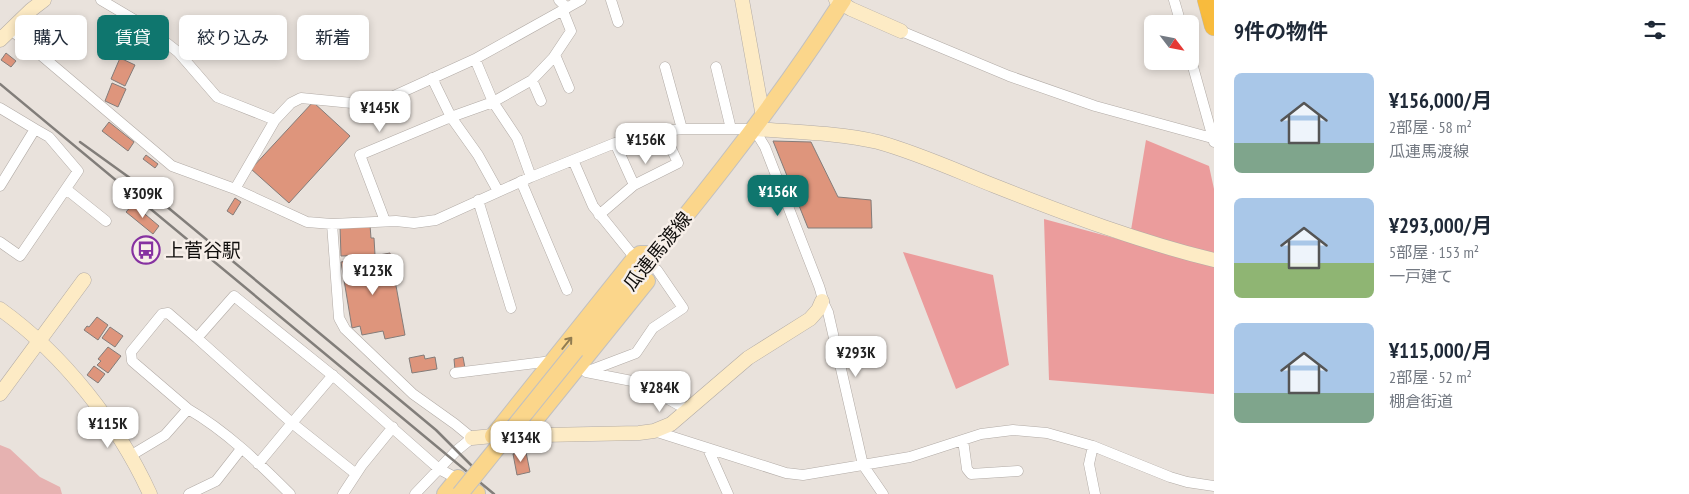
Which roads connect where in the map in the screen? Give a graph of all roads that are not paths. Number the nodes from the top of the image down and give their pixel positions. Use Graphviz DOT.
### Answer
graph roads {
  1 [pos="44,0"];
  2 [pos="100,0"];
  3 [pos="559,0"];
  4 [pos="581,0"];
  5 [pos="611,0"];
  6 [pos="742,0"];
  7 [pos="1174,0"];
  8 [pos="1207,0"];
  9 [pos="840,1"];
  10 [pos="565,9"];
  11 [pos="1178,15"];
  12 [pos="618,22"];
  13 [pos="1214,26"];
  14 [pos="901,30"];
  15 [pos="2,37"];
  16 [pos="554,55"];
  17 [pos="475,59"];
  18 [pos="665,67"];
  19 [pos="716,67"];
  20 [pos="1194,70"];
  21 [pos="432,78"];
  22 [pos="532,80"];
  23 [pos="569,88"];
  24 [pos="542,101"];
  25 [pos="493,102"];
  26 [pos="0,108"];
  27 [pos="451,117"];
  28 [pos="275,120"];
  29 [pos="758,123"];
  30 [pos="35,129"];
  31 [pos="682,129"];
  32 [pos="731,129"];
  33 [pos="663,131"];
  34 [pos="1213,140"];
  35 [pos="615,143"];
  36 [pos="573,160"];
  37 [pos="531,177"];
  38 [pos="521,181"];
  39 [pos="634,185"];
  40 [pos="0,186"];
  41 [pos="66,189"];
  42 [pos="235,189"];
  43 [pos="498,191"];
  44 [pos="478,200"];
  45 [pos="599,215"];
  46 [pos="106,220"];
  47 [pos="385,221"];
  48 [pos="332,224"];
  49 [pos="0,242"];
  50 [pos="636,258"];
  51 [pos="1214,260"];
  52 [pos="656,262"];
  53 [pos="84,280"];
  54 [pos="567,290"];
  55 [pos="822,301"];
  56 [pos="511,308"];
  57 [pos="0,309"];
  58 [pos="197,338"];
  59 [pos="38,342"];
  60 [pos="552,361"];
  61 [pos="455,373"];
  62 [pos="579,373"];
  63 [pos="333,375"];
  64 [pos="0,394"];
  65 [pos="188,409"];
  66 [pos="688,410"];
  67 [pos="292,422"];
  68 [pos="393,428"];
  69 [pos="654,431"];
  70 [pos="523,435"];
  71 [pos="493,436"];
  72 [pos="472,438"];
  73 [pos="963,440"];
  74 [pos="1093,446"];
  75 [pos="241,449"];
  76 [pos="708,449"];
  77 [pos="130,456"];
  78 [pos="258,464"];
  79 [pos="862,465"];
  80 [pos="439,469"];
  81 [pos="1018,471"];
  82 [pos="356,474"];
  83 [pos="459,486"];
  84 [pos="1214,486"];
  85 [pos="150,494"];
  86 [pos="190,494"];
  87 [pos="290,494"];
  88 [pos="343,494"];
  89 [pos="414,494"];
  90 [pos="445,494"];
  91 [pos="478,494"];
  92 [pos="728,494"];
  93 [pos="883,494"];
  94 [pos="1095,494"];
  1 -- 15 [label="street"];
  2 -- 28 [label="street"];
  3 -- 10 [label="street"];
  4 -- 10 [label="street"];
  5 -- 12 [label="street"];
  6 -- 29 [label="street"];
  7 -- 11 [label="street"];
  8 -- 13 [label="highway"];
  9 -- 14 [label="street"];
  9 -- 29 [label="main road, 瓜連馬渡線"];
  10 -- 16 [label="street"];
  10 -- 17 [label="street"];
  14 -- 34 [label="street"];
  15 -- 42 [label="street"];
  16 -- 22 [label="street"];
  16 -- 23 [label="street"];
  17 -- 21 [label="street"];
  17 -- 25 [label="street"];
  18 -- 31 [label="street"];
  19 -- 32 [label="street"];
  20 -- 34 [label="street"];
  21 -- 27 [label="street"];
  21 -- 28 [label="street"];
  22 -- 24 [label="street"];
  22 -- 25 [label="street"];
  25 -- 27 [label="street"];
  25 -- 37 [label="street"];
  26 -- 30 [label="street"];
  27 -- 43 [label="street"];
  27 -- 47 [label="street"];
  28 -- 42 [label="street"];
  29 -- 32 [label="street"];
  29 -- 51 [label="street"];
  29 -- 52 [label="main road, 瓜連馬渡線"];
  29 -- 55 [label="street"];
  30 -- 40 [label="street"];
  30 -- 41 [label="street"];
  31 -- 32 [label="street"];
  31 -- 33 [label="street"];
  33 -- 35 [label="street"];
  33 -- 39 [label="street"];
  35 -- 36 [label="street"];
  35 -- 39 [label="street"];
  36 -- 37 [label="street"];
  36 -- 45 [label="street"];
  37 -- 38 [label="street"];
  38 -- 43 [label="street"];
  38 -- 54 [label="street"];
  39 -- 45 [label="street"];
  41 -- 46 [label="street"];
  41 -- 49 [label="street"];
  42 -- 48 [label="street"];
  43 -- 44 [label="street"];
  44 -- 47 [label="street"];
  44 -- 56 [label="street"];
  45 -- 50 [label="street"];
  47 -- 48 [label="street"];
  48 -- 72 [label="street"];
  50 -- 52 [label="main road"];
  60 -- 50 [label="main road, one-way"];
  52 -- 62 [label="main road"];
  52 -- 62 [label="street"];
  52 -- 83 [label="main road, 瓜連馬渡線, bridge"];
  53 -- 59 [label="street"];
  55 -- 66 [label="street"];
  55 -- 79 [label="street"];
  57 -- 59 [label="street"];
  58 -- 63 [label="street"];
  58 -- 65 [label="street"];
  58 -- 67 [label="street"];
  59 -- 64 [label="street"];
  59 -- 77 [label="street"];
  60 -- 61 [label="street"];
  60 -- 71 [label="main road"];
  62 -- 66 [label="street"];
  62 -- 70 [label="main road"];
  63 -- 67 [label="street"];
  63 -- 68 [label="street"];
  65 -- 75 [label="street"];
  65 -- 77 [label="street"];
  66 -- 69 [label="street"];
  67 -- 78 [label="street"];
  67 -- 82 [label="street"];
  68 -- 80 [label="street"];
  68 -- 82 [label="street"];
  69 -- 70 [label="street"];
  69 -- 76 [label="street"];
  70 -- 71 [label="street"];
  71 -- 72 [label="street"];
  72 -- 80 [label="street"];
  73 -- 74 [label="street"];
  73 -- 79 [label="street"];
  73 -- 81 [label="street"];
  74 -- 84 [label="street"];
  74 -- 94 [label="street"];
  75 -- 78 [label="street"];
  75 -- 86 [label="street"];
  76 -- 79 [label="street"];
  76 -- 92 [label="street"];
  77 -- 85 [label="street"];
  78 -- 87 [label="street"];
  79 -- 93 [label="street"];
  80 -- 83 [label="street"];
  80 -- 89 [label="street"];
  82 -- 88 [label="street"];
  83 -- 90 [label="main road, 瓜連馬渡線"];
  83 -- 91 [label="street"];
}
